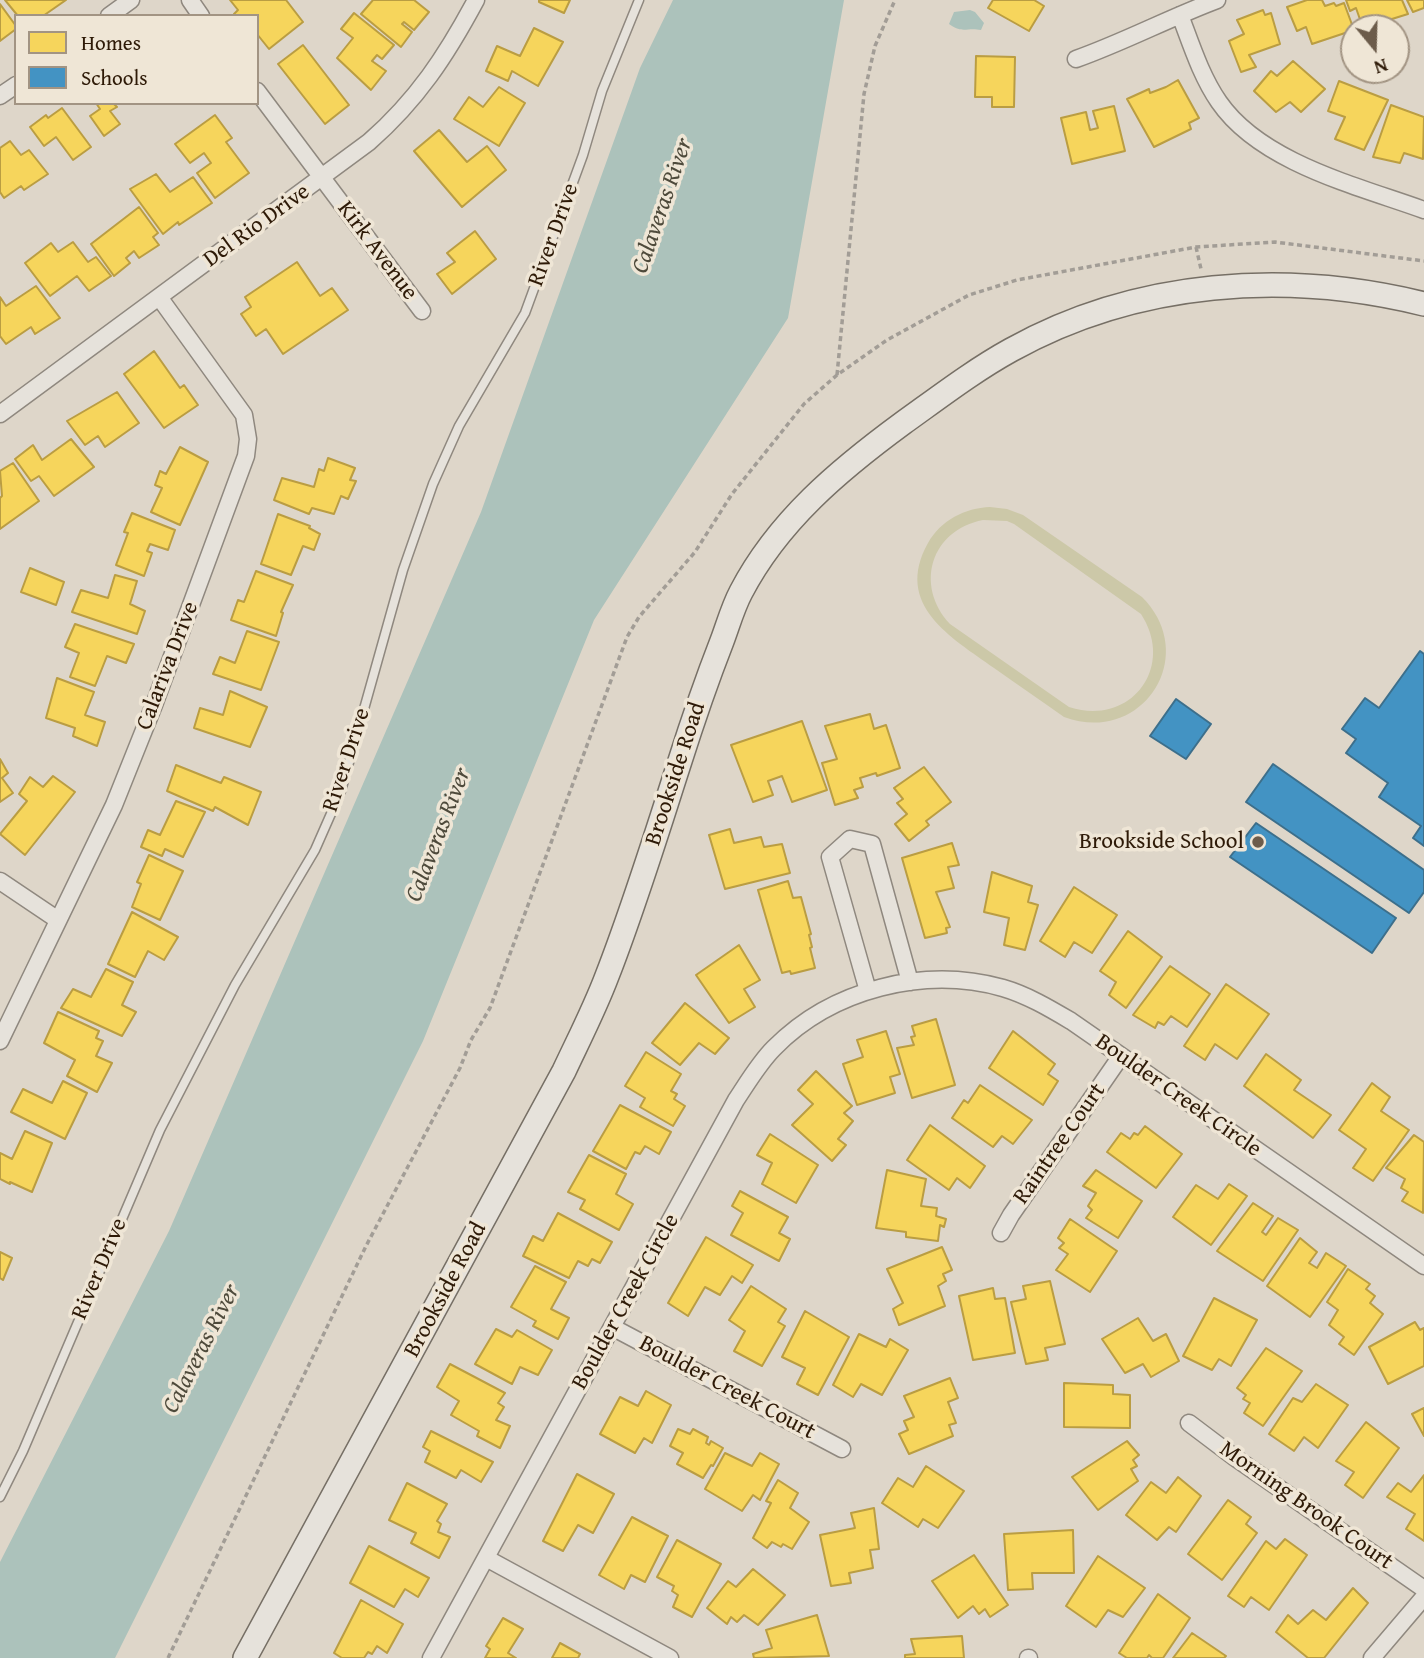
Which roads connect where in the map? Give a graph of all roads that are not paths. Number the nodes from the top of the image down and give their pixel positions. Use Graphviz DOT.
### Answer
graph roads {
  1 [pos="131,0"];
  2 [pos="476,0"];
  3 [pos="639,0"];
  4 [pos="1217,0"];
  5 [pos="112,14"];
  6 [pos="1180,15"];
  7 [pos="1076,59"];
  8 [pos="259,94"];
  9 [pos="322,178"];
  10 [pos="1424,210"];
  11 [pos="159,297"];
  12 [pos="1424,304"];
  13 [pos="422,311"];
  14 [pos="0,414"];
  15 [pos="0,881"];
  16 [pos="58,920"];
  17 [pos="910,982"];
  18 [pos="868,991"];
  19 [pos="0,1041"];
  20 [pos="1121,1056"];
  21 [pos="1001,1233"];
  22 [pos="1424,1266"];
  23 [pos="612,1327"];
  24 [pos="1189,1423"];
  25 [pos="842,1449"];
  26 [pos="0,1497"];
  27 [pos="485,1558"];
  28 [pos="1424,1589"];
  29 [pos="1424,1597"];
  30 [pos="245,1658"];
  31 [pos="431,1658"];
  32 [pos="670,1658"];
  33 [pos="1372,1658"];
  1 -- 5 [label="street"];
  2 -- 9 [label="street, Del Rio Drive"];
  3 -- 26 [label="lane, River Drive"];
  4 -- 6 [label="street"];
  6 -- 7 [label="street"];
  6 -- 10 [label="street"];
  8 -- 9 [label="street, Kirk Avenue"];
  9 -- 11 [label="street, Del Rio Drive"];
  9 -- 13 [label="street, Kirk Avenue"];
  11 -- 14 [label="street, Del Rio Drive"];
  11 -- 16 [label="street, Calariva Drive"];
  12 -- 30 [label="street, Brookside Road"];
  15 -- 16 [label="street"];
  16 -- 19 [label="street, Calariva Drive"];
  17 -- 18 [label="street, Boulder Creek Circle"];
  17 -- 18 [label="street"];
  17 -- 20 [label="street, Boulder Creek Circle"];
  18 -- 23 [label="street, Boulder Creek Circle"];
  20 -- 21 [label="street, Raintree Court"];
  20 -- 22 [label="street, Boulder Creek Circle"];
  23 -- 25 [label="street, Boulder Creek Court"];
  23 -- 27 [label="street, Boulder Creek Circle"];
  24 -- 28 [label="street, Morning Brook Court"];
  27 -- 31 [label="street, Boulder Creek Circle"];
  27 -- 32 [label="street"];
  29 -- 33 [label="street"];
}
